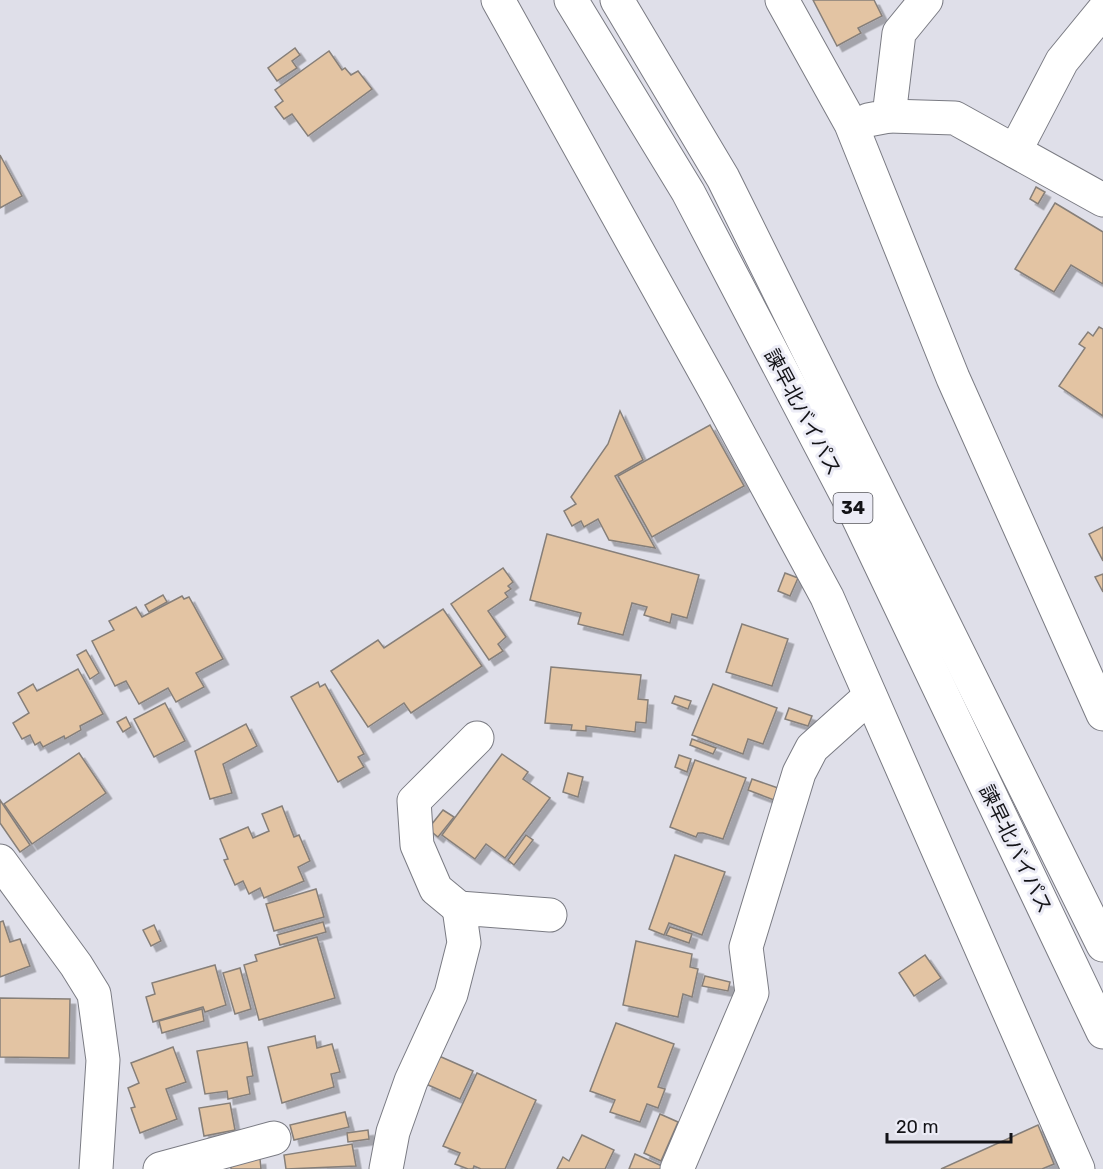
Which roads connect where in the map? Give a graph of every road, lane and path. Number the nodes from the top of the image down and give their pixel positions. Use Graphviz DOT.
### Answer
graph roads {
  1 [pos="498,0"];
  2 [pos="571,0"];
  3 [pos="617,0"];
  4 [pos="782,0"];
  5 [pos="926,0"];
  6 [pos="1094,0"];
  7 [pos="1103,10"];
  8 [pos="889,116"];
  9 [pos="851,124"];
  10 [pos="1015,151"];
  11 [pos="1103,200"];
  12 [pos="870,696"];
  13 [pos="1103,714"];
  14 [pos="477,738"];
  15 [pos="6,879"];
  16 [pos="459,908"];
  17 [pos="550,915"];
  18 [pos="1103,945"];
  19 [pos="1103,1032"];
  20 [pos="273,1138"];
  21 [pos="96,1169"];
  22 [pos="160,1169"];
  23 [pos="386,1169"];
  24 [pos="677,1169"];
  25 [pos="1078,1169"];
  1 -- 12 [label="main road"];
  2 -- 19 [label="main road, 諫早北バイパス / 34"];
  3 -- 18 [label="main road, 諫早北バイパス / 34"];
  4 -- 9 [label="main road"];
  5 -- 8 [label="main road"];
  6 -- 7 [label="main road"];
  7 -- 10 [label="main road"];
  8 -- 9 [label="main road"];
  8 -- 10 [label="main road"];
  9 -- 13 [label="main road"];
  10 -- 11 [label="main road"];
  12 -- 24 [label="main road"];
  12 -- 25 [label="main road"];
  14 -- 16 [label="main road"];
  15 -- 21 [label="main road"];
  16 -- 17 [label="main road"];
  16 -- 23 [label="main road"];
  20 -- 22 [label="main road"];
}
